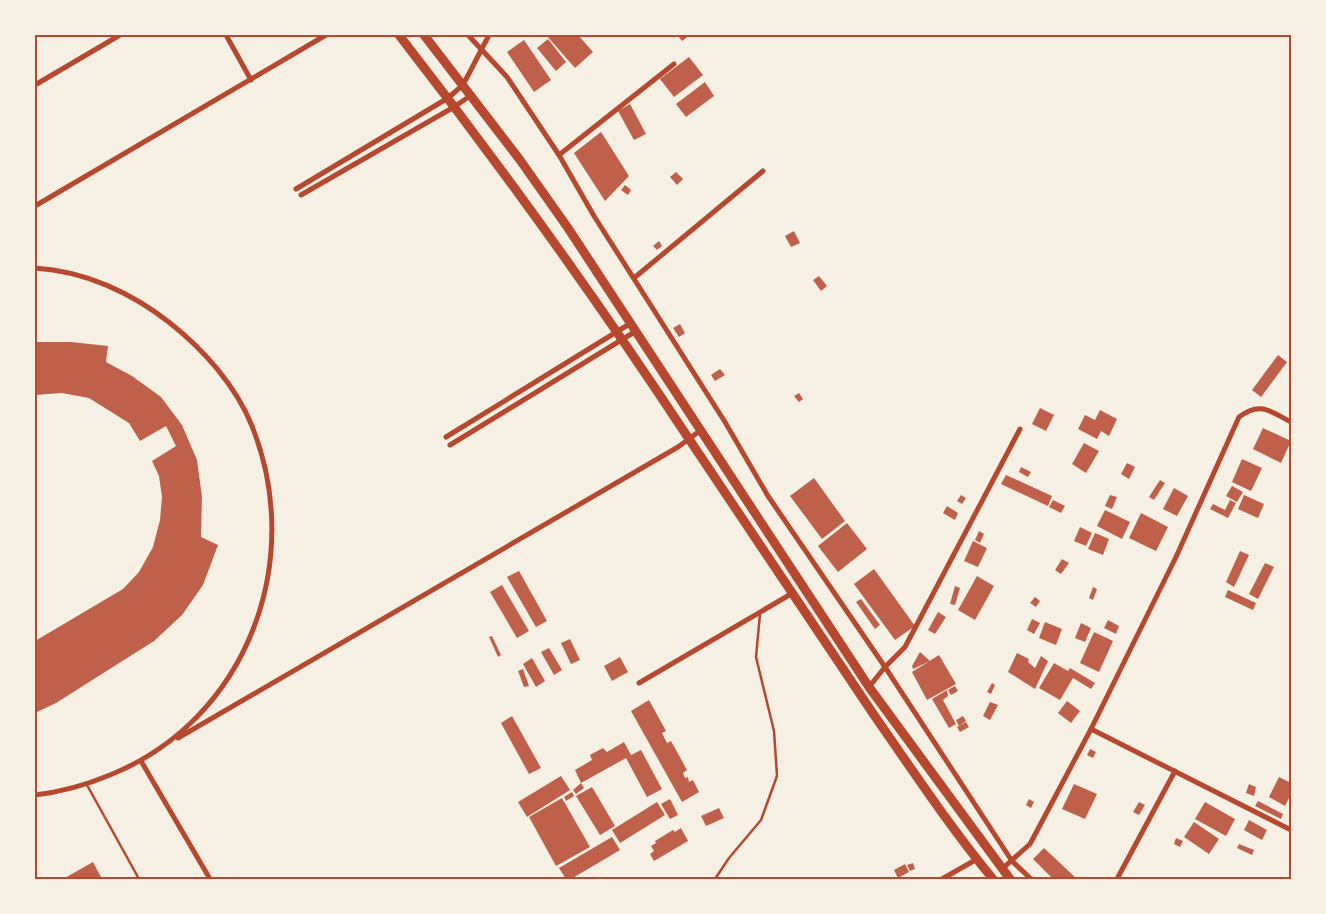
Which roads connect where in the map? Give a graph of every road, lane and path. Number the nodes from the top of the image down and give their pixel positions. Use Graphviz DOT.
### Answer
graph roads {
  1 [pos="120,35"];
  2 [pos="226,35"];
  3 [pos="326,35"];
  4 [pos="398,35"];
  5 [pos="424,35"];
  6 [pos="468,35"];
  7 [pos="489,35"];
  8 [pos="482,49"];
  9 [pos="674,64"];
  10 [pos="251,80"];
  11 [pos="35,85"];
  12 [pos="463,85"];
  13 [pos="470,96"];
  14 [pos="448,98"];
  15 [pos="454,107"];
  16 [pos="559,155"];
  17 [pos="763,170"];
  18 [pos="296,188"];
  19 [pos="302,195"];
  20 [pos="35,206"];
  21 [pos="35,268"];
  22 [pos="634,278"];
  23 [pos="633,327"];
  24 [pos="620,336"];
  25 [pos="1291,422"];
  26 [pos="1020,429"];
  27 [pos="701,430"];
  28 [pos="446,437"];
  29 [pos="689,439"];
  30 [pos="450,445"];
  31 [pos="791,594"];
  32 [pos="760,612"];
  33 [pos="885,667"];
  34 [pos="639,683"];
  35 [pos="869,687"];
  36 [pos="1092,729"];
  37 [pos="156,751"];
  38 [pos="141,761"];
  39 [pos="1175,771"];
  40 [pos="87,783"];
  41 [pos="35,795"];
  42 [pos="1291,830"];
  43 [pos="977,859"];
  44 [pos="1012,861"];
  45 [pos="1002,870"];
  46 [pos="139,879"];
  47 [pos="210,879"];
  48 [pos="715,879"];
  49 [pos="942,879"];
  50 [pos="993,879"];
  51 [pos="1010,879"];
  52 [pos="1031,879"];
  53 [pos="1117,879"];
  1 -- 11 [label="street"];
  2 -- 10 [label="street"];
  3 -- 10 [label="street"];
  4 -- 14 [label="highway"];
  5 -- 12 [label="highway"];
  6 -- 8 [label="street"];
  7 -- 8 [label="street"];
  8 -- 12 [label="street"];
  8 -- 16 [label="street"];
  9 -- 16 [label="street"];
  10 -- 20 [label="street"];
  12 -- 13 [label="highway"];
  12 -- 14 [label="street"];
  13 -- 15 [label="street"];
  13 -- 23 [label="highway"];
  14 -- 15 [label="highway"];
  14 -- 18 [label="street"];
  15 -- 19 [label="street"];
  15 -- 24 [label="highway"];
  16 -- 22 [label="street"];
  17 -- 22 [label="street"];
  21 -- 37 [label="street"];
  22 -- 33 [label="street"];
  23 -- 24 [label="street"];
  23 -- 24 [label="street"];
  23 -- 27 [label="highway"];
  24 -- 28 [label="street"];
  24 -- 29 [label="highway"];
  24 -- 30 [label="street"];
  25 -- 36 [label="street"];
  26 -- 33 [label="street"];
  27 -- 29 [label="street"];
  27 -- 35 [label="highway"];
  29 -- 31 [label="highway"];
  29 -- 37 [label="street"];
  31 -- 32 [label="street"];
  31 -- 43 [label="highway"];
  32 -- 34 [label="street"];
  32 -- 48 [label="lane"];
  33 -- 35 [label="street"];
  33 -- 44 [label="street"];
  35 -- 45 [label="highway"];
  36 -- 39 [label="street"];
  36 -- 44 [label="street"];
  37 -- 38 [label="street"];
  38 -- 40 [label="street"];
  38 -- 47 [label="street"];
  39 -- 42 [label="street"];
  39 -- 53 [label="street"];
  40 -- 41 [label="street"];
  40 -- 46 [label="lane"];
  43 -- 49 [label="street"];
  43 -- 50 [label="highway"];
  44 -- 45 [label="street"];
  44 -- 52 [label="street"];
  45 -- 51 [label="highway"];
}
